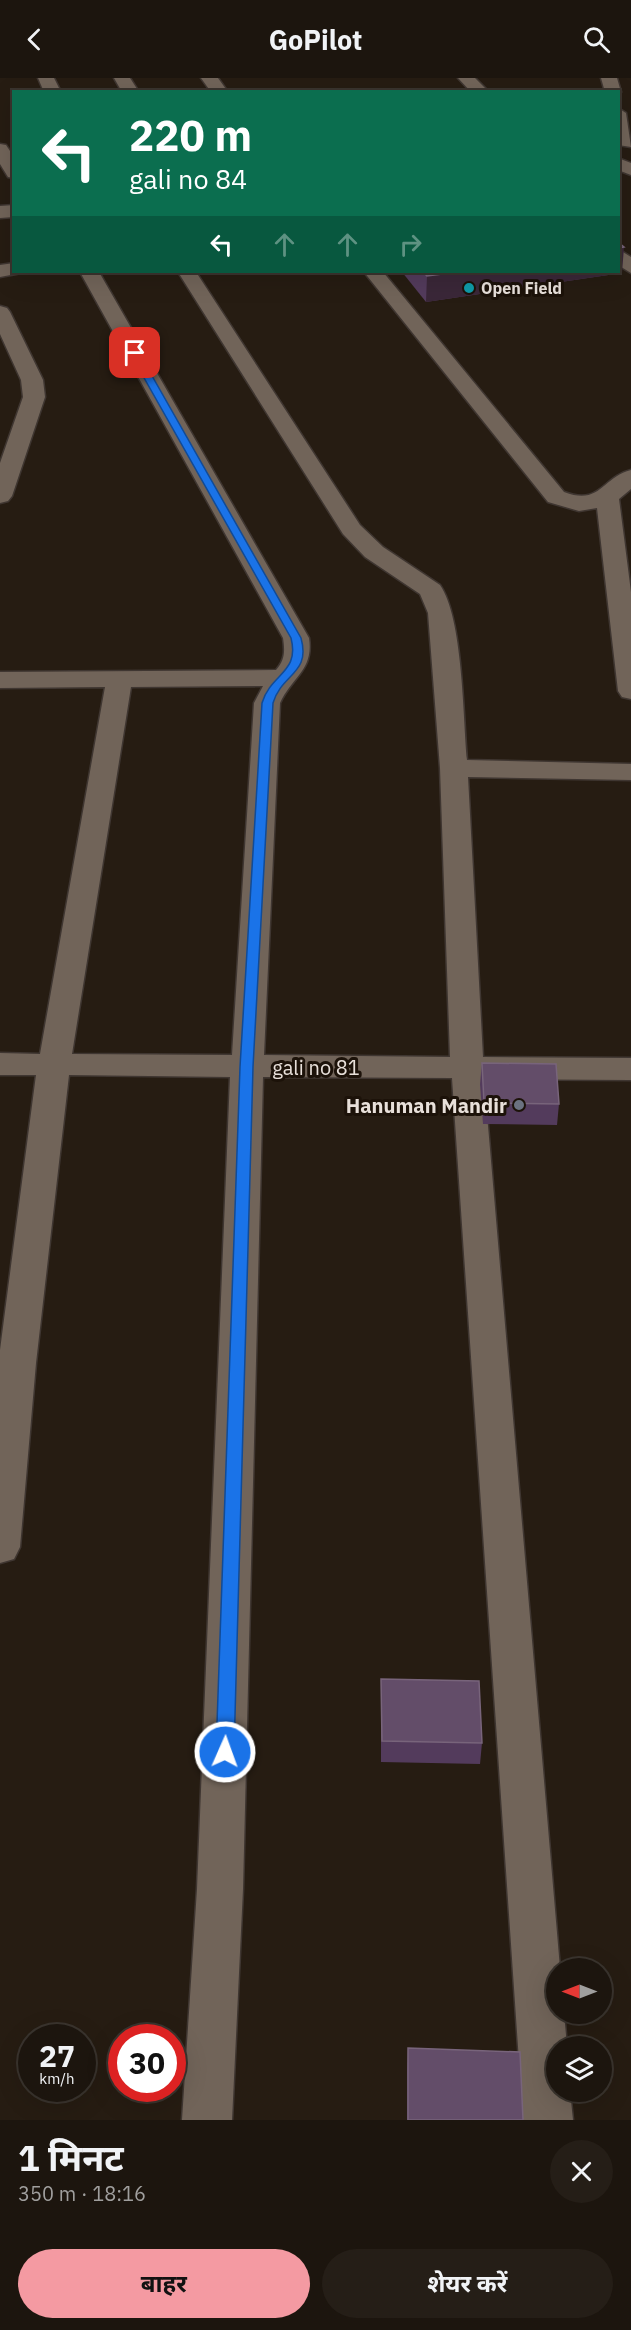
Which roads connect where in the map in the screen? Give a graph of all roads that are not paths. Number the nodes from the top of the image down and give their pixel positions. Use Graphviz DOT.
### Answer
graph roads {
  1 [pos="209,78"];
  2 [pos="466,78"];
  3 [pos="218,90"];
  4 [pos="479,90"];
  5 [pos="620,122"];
  6 [pos="625,143"];
  7 [pos="0,149"];
  8 [pos="12,170"];
  9 [pos="89,273"];
  10 [pos="188,273"];
  11 [pos="374,273"];
  12 [pos="0,312"];
  13 [pos="631,477"];
  14 [pos="0,496"];
  15 [pos="607,498"];
  16 [pos="290,669"];
  17 [pos="119,679"];
  18 [pos="0,680"];
  19 [pos="631,691"];
  20 [pos="454,768"];
  21 [pos="631,772"];
  22 [pos="0,1064"];
  23 [pos="54,1065"];
  24 [pos="467,1066"];
  25 [pos="247,1067"];
  26 [pos="631,1069"];
  27 [pos="8,1363"];
  28 [pos="0,1547"];
  29 [pos="207,2120"];
  30 [pos="548,2120"];
  1 -- 3 [label="street"];
  2 -- 4 [label="street"];
  5 -- 6 [label="street"];
  7 -- 8 [label="street"];
  9 -- 16 [label="street"];
  10 -- 20 [label="street"];
  11 -- 15 [label="street"];
  12 -- 14 [label="street"];
  13 -- 15 [label="street"];
  15 -- 19 [label="street"];
  16 -- 17 [label="street"];
  16 -- 25 [label="street"];
  17 -- 18 [label="street"];
  17 -- 23 [label="street"];
  20 -- 21 [label="street"];
  20 -- 24 [label="street"];
  22 -- 23 [label="street, gali no 81"];
  23 -- 25 [label="street, gali no 81"];
  23 -- 27 [label="street"];
  24 -- 25 [label="street, gali no 81"];
  24 -- 26 [label="street, gali no 81"];
  24 -- 30 [label="street"];
  25 -- 29 [label="street"];
  27 -- 28 [label="street"];
}
